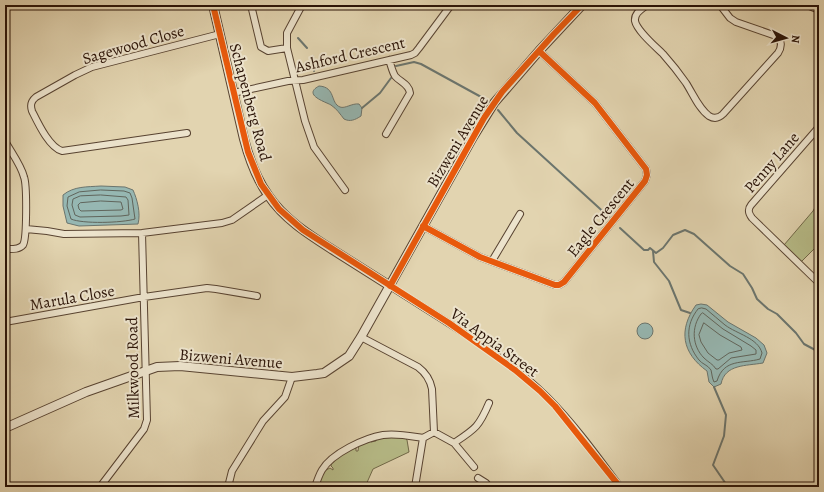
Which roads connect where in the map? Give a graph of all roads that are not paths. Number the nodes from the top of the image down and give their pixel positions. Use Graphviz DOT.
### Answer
graph roads {
  1 [pos="213,5"];
  2 [pos="251,5"];
  3 [pos="302,5"];
  4 [pos="451,5"];
  5 [pos="582,5"];
  6 [pos="647,5"];
  7 [pos="721,5"];
  8 [pos="807,5"];
  9 [pos="819,10"];
  10 [pos="220,34"];
  11 [pos="287,48"];
  12 [pos="539,50"];
  13 [pos="389,60"];
  14 [pos="295,80"];
  15 [pos="233,93"];
  16 [pos="819,127"];
  17 [pos="187,133"];
  18 [pos="386,134"];
  19 [pos="5,141"];
  20 [pos="345,190"];
  21 [pos="268,195"];
  22 [pos="520,214"];
  23 [pos="423,226"];
  24 [pos="26,229"];
  25 [pos="142,233"];
  26 [pos="5,249"];
  27 [pos="492,261"];
  28 [pos="819,284"];
  29 [pos="390,286"];
  30 [pos="257,296"];
  31 [pos="144,297"];
  32 [pos="5,322"];
  33 [pos="361,338"];
  34 [pos="146,370"];
  35 [pos="292,377"];
  36 [pos="490,403"];
  37 [pos="5,428"];
  38 [pos="434,432"];
  39 [pos="423,438"];
  40 [pos="454,443"];
  41 [pos="474,467"];
  42 [pos="478,478"];
  43 [pos="100,487"];
  44 [pos="228,487"];
  45 [pos="315,487"];
  46 [pos="415,487"];
  47 [pos="489,487"];
  48 [pos="620,487"];
  1 -- 10 [label="street, Schapenberg Road"];
  2 -- 11 [label="street"];
  3 -- 11 [label="street"];
  4 -- 13 [label="street, Ashford Crescent"];
  5 -- 12 [label="street, Bizweni Avenue"];
  6 -- 7 [label="street"];
  8 -- 9 [label="street"];
  10 -- 15 [label="street, Schapenberg Road"];
  10 -- 17 [label="street, Sagewood Close"];
  11 -- 14 [label="street"];
  12 -- 23 [label="street, Bizweni Avenue"];
  12 -- 27 [label="street, Eagle Crescent"];
  13 -- 14 [label="street, Ashford Crescent"];
  13 -- 18 [label="street"];
  14 -- 15 [label="street, Ashford Crescent"];
  14 -- 20 [label="street"];
  15 -- 21 [label="street, Schapenberg Road"];
  16 -- 28 [label="street, Penny Lane"];
  19 -- 24 [label="street"];
  21 -- 25 [label="street"];
  21 -- 29 [label="street, Schapenberg Road"];
  22 -- 27 [label="street"];
  23 -- 27 [label="street, Eagle Crescent"];
  23 -- 29 [label="street, Bizweni Avenue"];
  24 -- 25 [label="street"];
  24 -- 26 [label="street"];
  25 -- 31 [label="street, Milkwood Road"];
  29 -- 33 [label="street, Bizweni Avenue"];
  29 -- 48 [label="street, Via Appia Street"];
  30 -- 31 [label="street, Marula Close"];
  31 -- 32 [label="street, Marula Close"];
  31 -- 34 [label="street, Milkwood Road"];
  33 -- 35 [label="street, Bizweni Avenue"];
  33 -- 38 [label="street"];
  34 -- 35 [label="street, Bizweni Avenue"];
  34 -- 37 [label="street, Bizweni Avenue"];
  34 -- 43 [label="street, Milkwood Road"];
  35 -- 44 [label="street"];
  36 -- 40 [label="street"];
  38 -- 39 [label="street"];
  38 -- 40 [label="street"];
  39 -- 45 [label="street"];
  39 -- 46 [label="street"];
  40 -- 41 [label="street"];
  42 -- 47 [label="street"];
}
